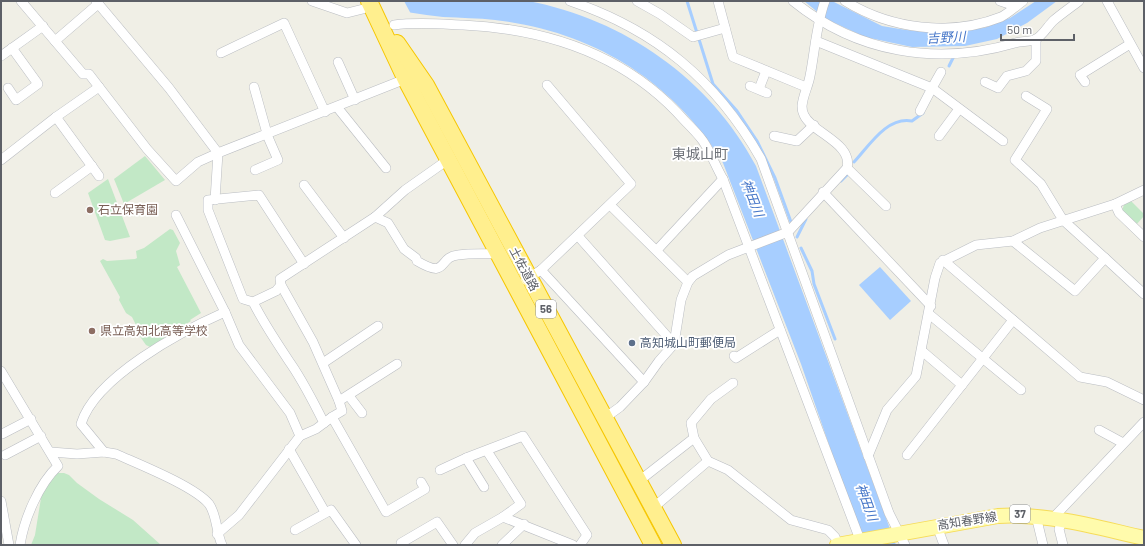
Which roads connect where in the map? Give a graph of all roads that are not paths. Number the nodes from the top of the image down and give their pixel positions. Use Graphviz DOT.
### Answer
graph roads {
  1 [pos="21,1"];
  2 [pos="312,1"];
  3 [pos="381,1"];
  4 [pos="570,1"];
  5 [pos="637,1"];
  6 [pos="718,1"];
  7 [pos="793,1"];
  8 [pos="825,1"];
  9 [pos="845,1"];
  10 [pos="1000,1"];
  11 [pos="1079,1"];
  12 [pos="1107,1"];
  13 [pos="97,2"];
  14 [pos="1020,4"];
  15 [pos="371,12"];
  16 [pos="819,18"];
  17 [pos="43,26"];
  18 [pos="725,28"];
  19 [pos="1036,39"];
  20 [pos="55,41"];
  21 [pos="816,41"];
  22 [pos="1130,44"];
  23 [pos="12,48"];
  24 [pos="221,53"];
  25 [pos="1,56"];
  26 [pos="1141,57"];
  27 [pos="338,62"];
  28 [pos="1144,68"];
  29 [pos="766,71"];
  30 [pos="941,72"];
  31 [pos="412,76"];
  32 [pos="985,82"];
  33 [pos="1085,82"];
  34 [pos="547,85"];
  35 [pos="100,87"];
  36 [pos="254,87"];
  37 [pos="806,87"];
  38 [pos="8,88"];
  39 [pos="932,88"];
  40 [pos="759,89"];
  41 [pos="1026,96"];
  42 [pos="355,100"];
  43 [pos="337,107"];
  44 [pos="959,109"];
  45 [pos="920,111"];
  46 [pos="325,112"];
  47 [pos="56,117"];
  48 [pos="814,125"];
  49 [pos="268,134"];
  50 [pos="774,136"];
  51 [pos="939,136"];
  52 [pos="1003,141"];
  53 [pos="218,153"];
  54 [pos="449,159"];
  55 [pos="1,160"];
  56 [pos="93,163"];
  57 [pos="386,168"];
  58 [pos="847,168"];
  59 [pos="255,170"];
  60 [pos="99,176"];
  61 [pos="723,179"];
  62 [pos="304,184"];
  63 [pos="1144,190"];
  64 [pos="55,192"];
  65 [pos="823,192"];
  66 [pos="215,200"];
  67 [pos="1115,204"];
  68 [pos="610,205"];
  69 [pos="886,206"];
  70 [pos="176,214"];
  71 [pos="375,216"];
  72 [pos="1063,220"];
  73 [pos="786,233"];
  74 [pos="578,236"];
  75 [pos="1144,237"];
  76 [pos="344,238"];
  77 [pos="1013,241"];
  78 [pos="751,246"];
  79 [pos="657,250"];
  80 [pos="499,254"];
  81 [pos="1105,258"];
  82 [pos="943,260"];
  83 [pos="304,264"];
  84 [pos="528,278"];
  85 [pos="688,282"];
  86 [pos="281,285"];
  87 [pos="1144,294"];
  88 [pos="253,302"];
  89 [pos="930,310"];
  90 [pos="225,312"];
  91 [pos="1013,320"];
  92 [pos="378,326"];
  93 [pos="780,330"];
  94 [pos="674,344"];
  95 [pos="922,352"];
  96 [pos="734,356"];
  97 [pos="983,358"];
  98 [pos="323,363"];
  99 [pos="397,364"];
  100 [pos="1,371"];
  101 [pos="644,382"];
  102 [pos="733,383"];
  103 [pos="962,385"];
  104 [pos="1021,390"];
  105 [pos="349,396"];
  106 [pos="1144,400"];
  107 [pos="339,401"];
  108 [pos="362,413"];
  109 [pos="332,417"];
  110 [pos="606,417"];
  111 [pos="31,419"];
  112 [pos="1144,422"];
  113 [pos="324,423"];
  114 [pos="1099,430"];
  115 [pos="2,434"];
  116 [pos="41,436"];
  117 [pos="300,436"];
  118 [pos="694,438"];
  119 [pos="1124,443"];
  120 [pos="289,449"];
  121 [pos="487,451"];
  122 [pos="51,452"];
  123 [pos="104,452"];
  124 [pos="5,455"];
  125 [pos="907,455"];
  126 [pos="868,456"];
  127 [pos="466,458"];
  128 [pos="708,461"];
  129 [pos="440,470"];
  130 [pos="639,481"];
  131 [pos="421,482"];
  132 [pos="484,487"];
  133 [pos="1,501"];
  134 [pos="654,508"];
  135 [pos="325,512"];
  136 [pos="1036,516"];
  137 [pos="503,517"];
  138 [pos="1058,519"];
  139 [pos="524,524"];
  140 [pos="937,526"];
  141 [pos="295,530"];
  142 [pos="217,534"];
  143 [pos="900,537"];
  144 [pos="1144,538"];
  145 [pos="413,541"];
  146 [pos="401,543"];
  147 [pos="861,543"];
  148 [pos="9,545"];
  149 [pos="20,545"];
  150 [pos="222,545"];
  151 [pos="356,545"];
  152 [pos="453,545"];
  153 [pos="465,545"];
  154 [pos="502,545"];
  155 [pos="573,545"];
  156 [pos="580,545"];
  157 [pos="653,545"];
  158 [pos="673,545"];
  159 [pos="838,545"];
  160 [pos="944,545"];
  161 [pos="1043,545"];
  162 [pos="1063,545"];
  1 -- 17 [label="street"];
  2 -- 15 [label="street"];
  3 -- 15 [label="highway, 56"];
  4 -- 73 [label="street"];
  5 -- 18 [label="street"];
  6 -- 18 [label="street"];
  7 -- 16 [label="street"];
  8 -- 16 [label="street"];
  9 -- 14 [label="street"];
  10 -- 14 [label="street"];
  11 -- 19 [label="street"];
  12 -- 22 [label="street"];
  13 -- 20 [label="street"];
  13 -- 53 [label="street"];
  15 -- 31 [label="highway, 土佐道路 / 56"];
  15 -- 61 [label="street"];
  16 -- 19 [label="street"];
  16 -- 21 [label="street"];
  17 -- 20 [label="street"];
  17 -- 23 [label="street"];
  18 -- 29 [label="street"];
  19 -- 32 [label="street"];
  20 -- 35 [label="street"];
  21 -- 37 [label="street"];
  21 -- 39 [label="street"];
  22 -- 26 [label="street"];
  22 -- 33 [label="street"];
  23 -- 25 [label="street"];
  23 -- 38 [label="street"];
  24 -- 46 [label="street"];
  26 -- 28 [label="street"];
  27 -- 42 [label="street"];
  29 -- 37 [label="street"];
  29 -- 40 [label="street"];
  30 -- 39 [label="street"];
  31 -- 42 [label="street"];
  31 -- 54 [label="highway, 土佐道路 / 56"];
  31 -- 84 [label="highway, 土佐道路 / 56"];
  34 -- 68 [label="street"];
  35 -- 47 [label="street"];
  35 -- 53 [label="street"];
  36 -- 49 [label="street"];
  37 -- 48 [label="street"];
  39 -- 44 [label="street"];
  39 -- 45 [label="street"];
  41 -- 72 [label="street"];
  42 -- 43 [label="street"];
  43 -- 46 [label="street"];
  43 -- 57 [label="street"];
  44 -- 51 [label="street"];
  44 -- 52 [label="street"];
  46 -- 49 [label="street"];
  47 -- 55 [label="street"];
  47 -- 56 [label="street"];
  48 -- 50 [label="street"];
  48 -- 58 [label="street"];
  49 -- 53 [label="street"];
  49 -- 59 [label="street"];
  53 -- 66 [label="street"];
  54 -- 71 [label="street"];
  54 -- 80 [label="highway, 土佐道路 / 56"];
  56 -- 60 [label="street"];
  56 -- 64 [label="street"];
  58 -- 65 [label="street"];
  58 -- 69 [label="street"];
  61 -- 78 [label="street"];
  61 -- 79 [label="street"];
  62 -- 76 [label="street"];
  63 -- 67 [label="street"];
  65 -- 73 [label="street"];
  65 -- 89 [label="street"];
  66 -- 83 [label="street"];
  66 -- 88 [label="street"];
  67 -- 72 [label="street"];
  67 -- 75 [label="street"];
  68 -- 74 [label="street"];
  68 -- 79 [label="street"];
  70 -- 90 [label="street"];
  71 -- 76 [label="street"];
  71 -- 80 [label="street"];
  72 -- 77 [label="street"];
  72 -- 81 [label="street"];
  73 -- 78 [label="street"];
  73 -- 126 [label="street"];
  74 -- 84 [label="street"];
  74 -- 94 [label="street"];
  76 -- 83 [label="street"];
  77 -- 81 [label="street"];
  77 -- 82 [label="street"];
  78 -- 85 [label="street"];
  78 -- 93 [label="street"];
  79 -- 85 [label="street"];
  80 -- 84 [label="highway, 土佐道路 / 56"];
  81 -- 87 [label="street"];
  82 -- 89 [label="street"];
  82 -- 91 [label="street"];
  83 -- 86 [label="street"];
  84 -- 101 [label="street"];
  84 -- 110 [label="highway, 土佐道路 / 56"];
  84 -- 157 [label="highway, 土佐道路 / 56"];
  85 -- 94 [label="street"];
  86 -- 88 [label="street"];
  86 -- 98 [label="street"];
  88 -- 113 [label="street"];
  89 -- 95 [label="street"];
  89 -- 97 [label="street"];
  90 -- 117 [label="street"];
  90 -- 123 [label="street"];
  91 -- 97 [label="street"];
  91 -- 106 [label="street"];
  92 -- 98 [label="street"];
  93 -- 96 [label="street"];
  93 -- 147 [label="street"];
  94 -- 101 [label="street"];
  95 -- 103 [label="street"];
  95 -- 126 [label="street"];
  97 -- 103 [label="street"];
  97 -- 104 [label="street"];
  98 -- 107 [label="street"];
  99 -- 105 [label="street"];
  100 -- 111 [label="street"];
  101 -- 110 [label="street"];
  102 -- 118 [label="street"];
  103 -- 125 [label="street"];
  105 -- 107 [label="street"];
  105 -- 108 [label="street"];
  107 -- 109 [label="street"];
  109 -- 113 [label="street"];
  109 -- 131 [label="street"];
  110 -- 130 [label="highway, 土佐道路 / 56"];
  111 -- 115 [label="street"];
  111 -- 116 [label="street"];
  112 -- 119 [label="street"];
  113 -- 117 [label="street"];
  114 -- 119 [label="street"];
  116 -- 122 [label="street"];
  116 -- 124 [label="street"];
  117 -- 120 [label="street"];
  118 -- 128 [label="street"];
  118 -- 130 [label="street"];
  119 -- 138 [label="street"];
  120 -- 135 [label="street"];
  120 -- 142 [label="street"];
  121 -- 127 [label="street"];
  121 -- 137 [label="street"];
  121 -- 156 [label="street"];
  122 -- 123 [label="street"];
  122 -- 149 [label="street"];
  123 -- 142 [label="street"];
  126 -- 143 [label="street"];
  127 -- 129 [label="street"];
  127 -- 132 [label="street"];
  128 -- 134 [label="street"];
  128 -- 159 [label="street"];
  130 -- 134 [label="highway, 土佐道路 / 56"];
  133 -- 148 [label="street"];
  134 -- 158 [label="highway, 土佐道路 / 56"];
  135 -- 141 [label="street"];
  135 -- 151 [label="street"];
  136 -- 138 [label="main road, 高知春野線 / 37"];
  136 -- 140 [label="main road, 高知春野線 / 37"];
  136 -- 161 [label="street"];
  137 -- 139 [label="street"];
  137 -- 153 [label="street"];
  138 -- 144 [label="main road, 高知春野線 / 37"];
  138 -- 162 [label="street"];
  139 -- 154 [label="street"];
  139 -- 155 [label="street"];
  140 -- 143 [label="main road, 高知春野線 / 37"];
  140 -- 160 [label="street"];
  142 -- 150 [label="street"];
  143 -- 147 [label="main road, 高知春野線 / 37"];
  145 -- 146 [label="street"];
  145 -- 152 [label="street"];
  147 -- 159 [label="main road, 高知春野線 / 37"];
}
